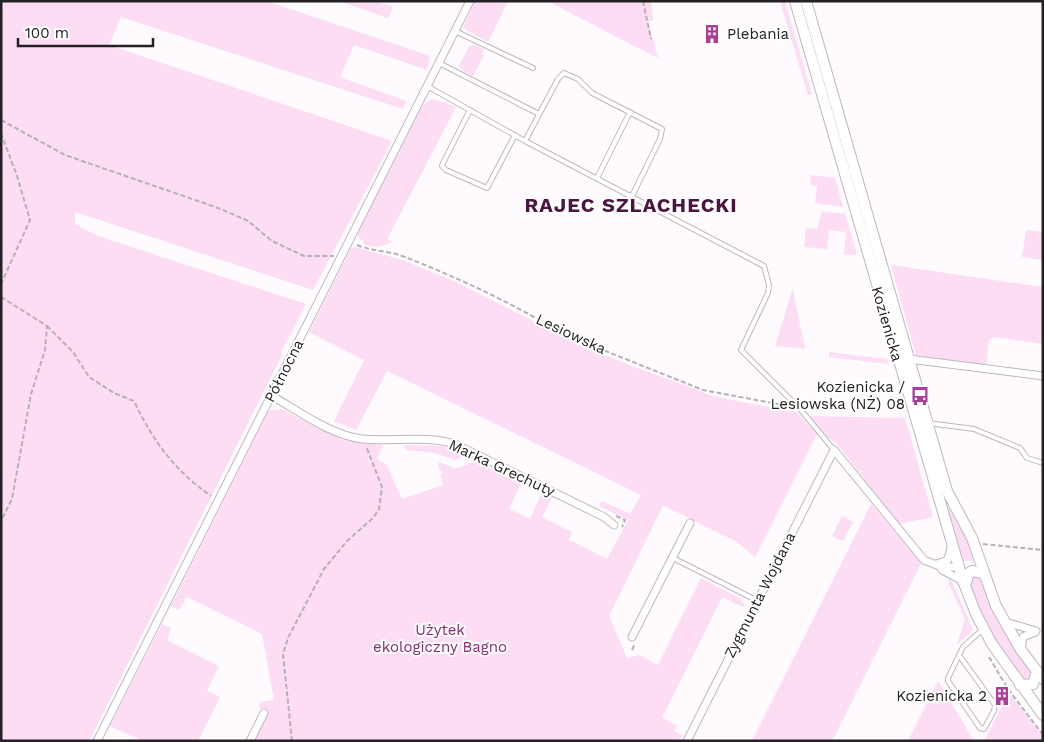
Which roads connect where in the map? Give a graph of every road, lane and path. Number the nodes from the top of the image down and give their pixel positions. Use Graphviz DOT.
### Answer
graph roads {
  1 [pos="470,1"];
  2 [pos="644,1"];
  3 [pos="795,1"];
  4 [pos="806,1"];
  5 [pos="455,31"];
  6 [pos="651,39"];
  7 [pos="439,63"];
  8 [pos="533,68"];
  9 [pos="427,86"];
  10 [pos="470,110"];
  11 [pos="630,112"];
  12 [pos="539,114"];
  13 [pos="1,120"];
  14 [pos="1,132"];
  15 [pos="515,135"];
  16 [pos="525,141"];
  17 [pos="598,178"];
  18 [pos="632,196"];
  19 [pos="349,242"];
  20 [pos="341,257"];
  21 [pos="1,284"];
  22 [pos="1,297"];
  23 [pos="47,326"];
  24 [pos="909,358"];
  25 [pos="1043,376"];
  26 [pos="272,396"];
  27 [pos="800,409"];
  28 [pos="928,423"];
  29 [pos="361,443"];
  30 [pos="834,450"];
  31 [pos="1043,463"];
  32 [pos="218,501"];
  33 [pos="1,521"];
  34 [pos="690,522"];
  35 [pos="614,525"];
  36 [pos="951,544"];
  37 [pos="974,546"];
  38 [pos="1043,550"];
  39 [pos="673,558"];
  40 [pos="934,564"];
  41 [pos="958,567"];
  42 [pos="982,573"];
  43 [pos="964,583"];
  44 [pos="758,600"];
  45 [pos="1004,622"];
  46 [pos="984,629"];
  47 [pos="634,640"];
  48 [pos="632,650"];
  49 [pos="985,650"];
  50 [pos="1022,650"];
  51 [pos="959,655"];
  52 [pos="1040,675"];
  53 [pos="1020,685"];
  54 [pos="264,713"];
  55 [pos="1043,715"];
  56 [pos="1043,735"];
  57 [pos="97,741"];
  58 [pos="250,741"];
  59 [pos="292,741"];
  60 [pos="687,741"];
  1 -- 5 [label="street, Północna"];
  2 -- 6 [label="path"];
  3 -- 36 [label="main road, Kozienicka"];
  4 -- 24 [label="main road, Kozienicka"];
  5 -- 7 [label="street, Północna"];
  5 -- 8 [label="lane"];
  7 -- 9 [label="street, Północna"];
  7 -- 12 [label="lane"];
  9 -- 10 [label="lane"];
  9 -- 19 [label="street, Północna"];
  10 -- 15 [label="lane"];
  10 -- 15 [label="lane"];
  11 -- 12 [label="lane"];
  11 -- 17 [label="lane"];
  11 -- 18 [label="lane"];
  12 -- 16 [label="lane"];
  13 -- 20 [label="path"];
  14 -- 21 [label="path"];
  15 -- 16 [label="lane"];
  16 -- 17 [label="lane"];
  17 -- 18 [label="lane"];
  18 -- 27 [label="lane"];
  19 -- 20 [label="street, Północna"];
  19 -- 27 [label="path, Lesiowska"];
  20 -- 26 [label="street, Północna"];
  22 -- 23 [label="path"];
  23 -- 32 [label="path"];
  23 -- 33 [label="path"];
  24 -- 25 [label="street"];
  24 -- 28 [label="main road, Kozienicka"];
  26 -- 32 [label="street, Północna"];
  26 -- 35 [label="street, Marka Grechuty"];
  27 -- 30 [label="lane"];
  28 -- 31 [label="lane"];
  28 -- 37 [label="main road, Kozienicka"];
  29 -- 59 [label="path"];
  30 -- 40 [label="street"];
  30 -- 44 [label="street, Zygmunta Wojdana"];
  32 -- 57 [label="street, Północna"];
  34 -- 39 [label="street"];
  36 -- 40 [label="street"];
  36 -- 41 [label="main road, Kozienicka"];
  37 -- 38 [label="path"];
  37 -- 42 [label="main road, Kozienicka"];
  39 -- 44 [label="lane"];
  39 -- 47 [label="street"];
  40 -- 41 [label="street"];
  40 -- 43 [label="street"];
  41 -- 42 [label="main road"];
  41 -- 43 [label="main road, Kozienicka"];
  42 -- 43 [label="main road"];
  42 -- 45 [label="main road, Kozienicka"];
  43 -- 46 [label="main road, Kozienicka"];
  44 -- 60 [label="street, Zygmunta Wojdana"];
  45 -- 50 [label="main road, Kozienicka"];
  45 -- 50 [label="street"];
  46 -- 51 [label="lane"];
  46 -- 53 [label="main road, Kozienicka"];
  47 -- 48 [label="path"];
  49 -- 56 [label="path"];
  50 -- 52 [label="main road, Kozienicka"];
  51 -- 51 [label="lane"];
  52 -- 53 [label="main road"];
  53 -- 55 [label="main road, Kozienicka"];
  54 -- 58 [label="street"];
}
